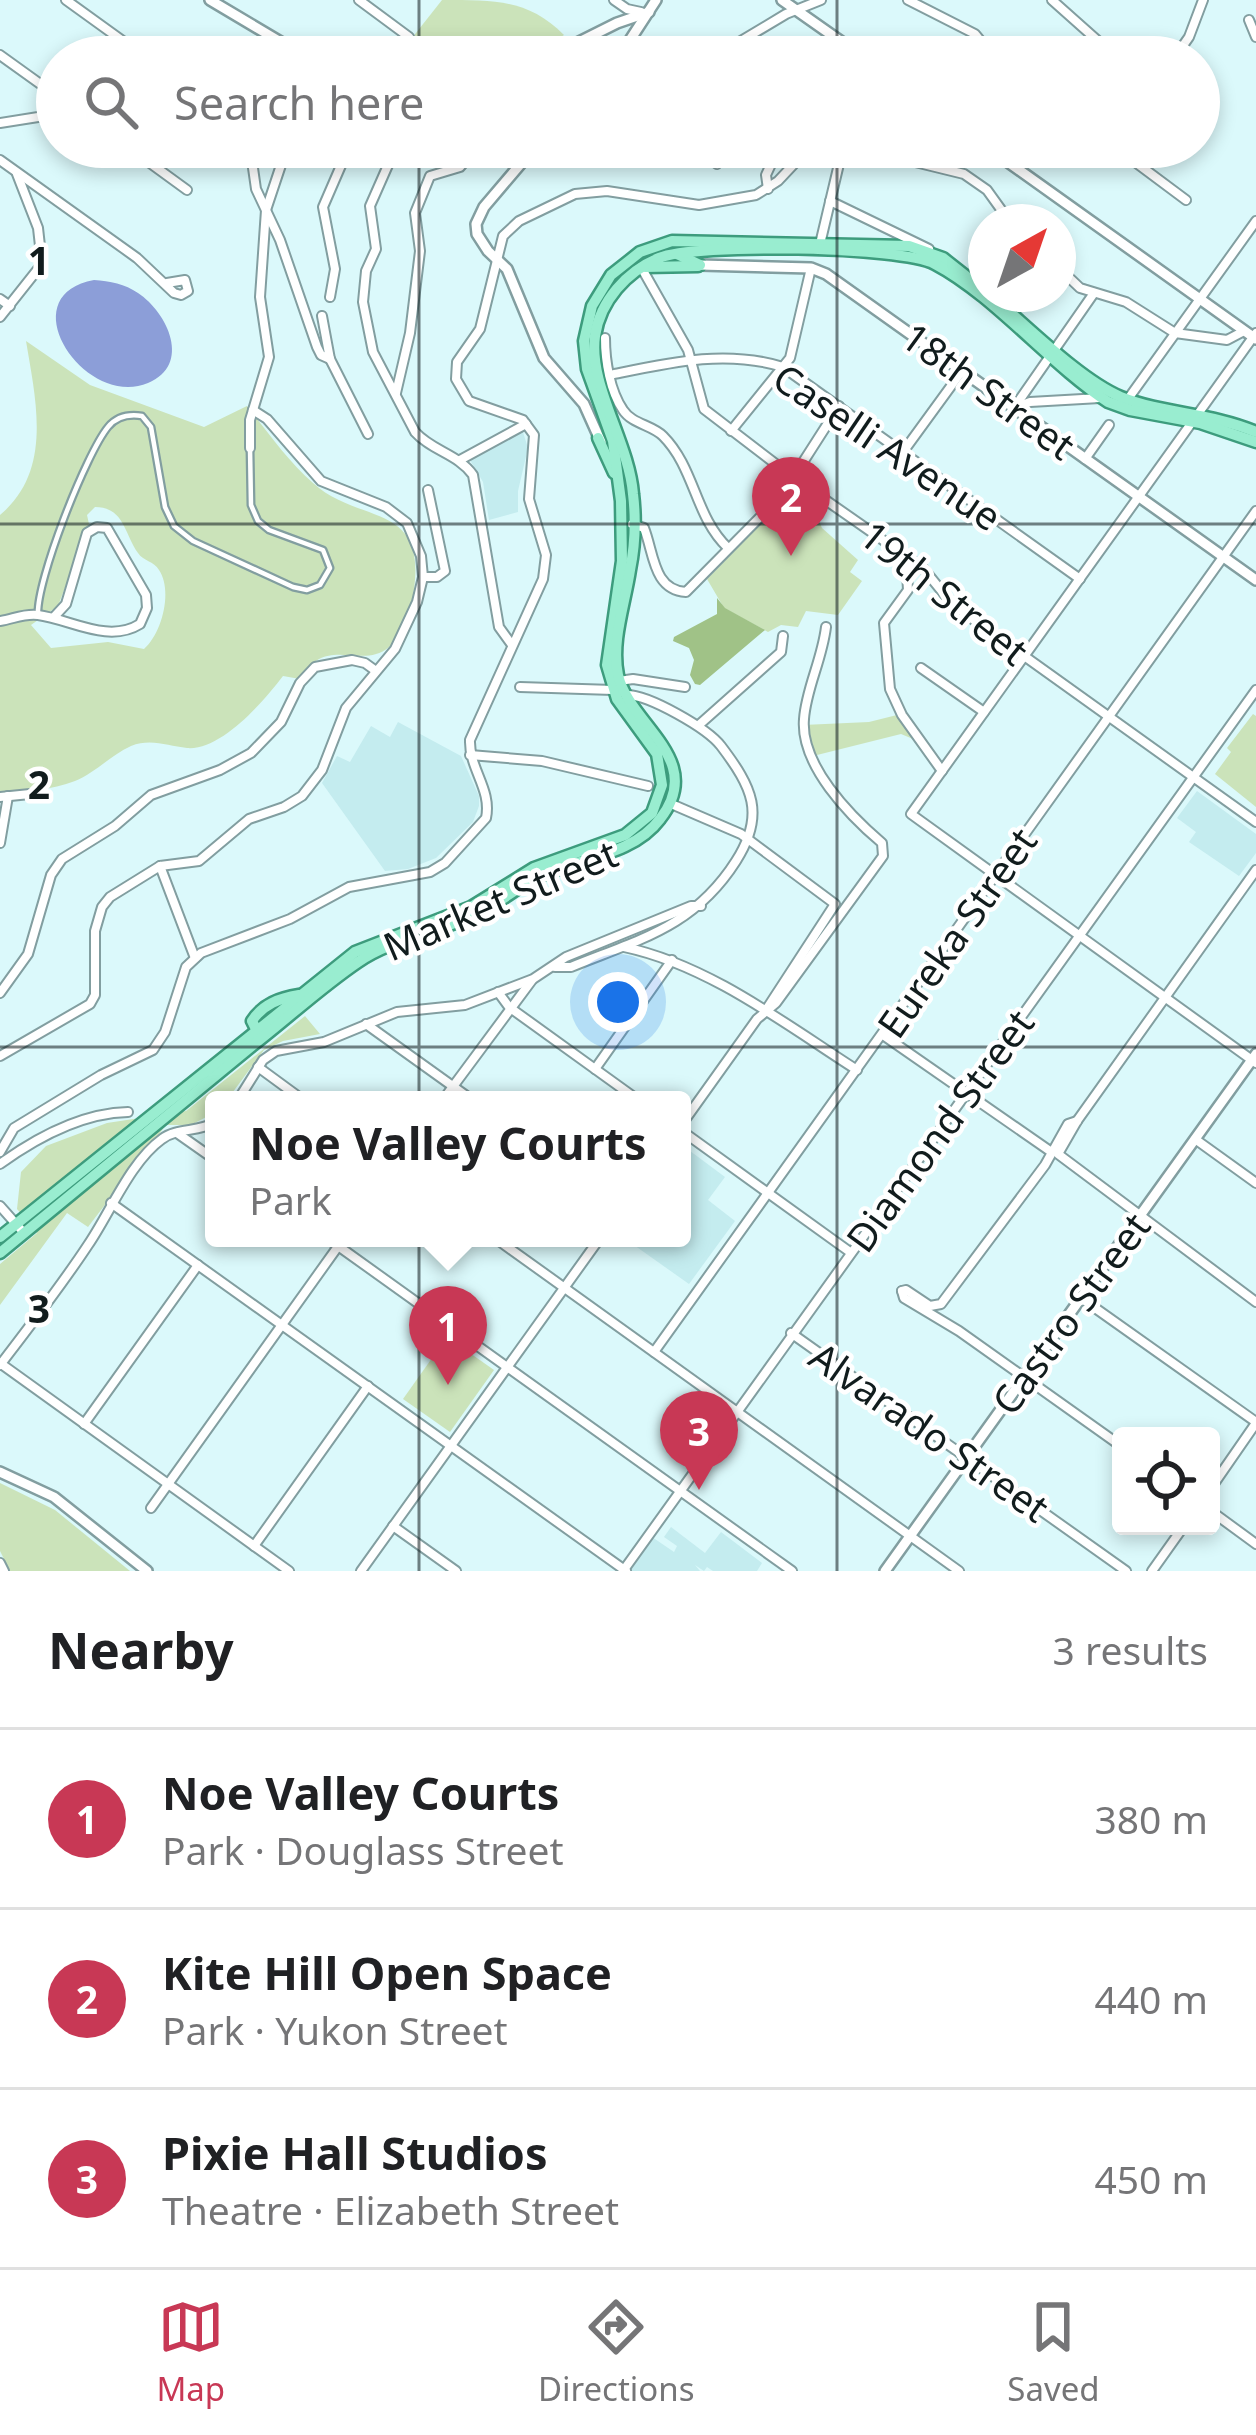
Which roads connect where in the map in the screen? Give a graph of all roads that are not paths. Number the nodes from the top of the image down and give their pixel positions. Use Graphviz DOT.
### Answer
graph roads {
  1 [pos="66,0"];
  2 [pos="211,0"];
  3 [pos="359,0"];
  4 [pos="614,0"];
  5 [pos="656,0"];
  6 [pos="782,0"];
  7 [pos="820,0"];
  8 [pos="908,0"];
  9 [pos="1052,0"];
  10 [pos="1204,0"];
  11 [pos="795,10"];
  12 [pos="649,12"];
  13 [pos="1249,20"];
  14 [pos="116,36"];
  15 [pos="271,36"];
  16 [pos="408,36"];
  17 [pos="591,36"];
  18 [pos="633,36"];
  19 [pos="750,36"];
  20 [pos="833,36"];
  21 [pos="977,36"];
  22 [pos="1092,36"];
  23 [pos="1190,36"];
  24 [pos="1256,37"];
  25 [pos="0,55"];
  26 [pos="36,81"];
  27 [pos="36,117"];
  28 [pos="0,123"];
  29 [pos="0,160"];
  30 [pos="157,168"];
  31 [pos="252,168"];
  32 [pos="278,168"];
  33 [pos="340,168"];
  34 [pos="387,168"];
  35 [pos="456,168"];
  36 [pos="518,168"];
  37 [pos="769,168"];
  38 [pos="788,168"];
  39 [pos="838,168"];
  40 [pos="940,168"];
  41 [pos="1016,168"];
  42 [pos="1143,168"];
  43 [pos="17,172"];
  44 [pos="767,189"];
  45 [pos="187,190"];
  46 [pos="1186,200"];
  47 [pos="830,201"];
  48 [pos="996,204"];
  49 [pos="266,211"];
  50 [pos="1256,220"];
  51 [pos="873,221"];
  52 [pos="871,244"];
  53 [pos="819,247"];
  54 [pos="675,253"];
  55 [pos="935,254"];
  56 [pos="495,258"];
  57 [pos="700,266"];
  58 [pos="641,267"];
  59 [pos="618,268"];
  60 [pos="812,268"];
  61 [pos="968,279"];
  62 [pos="167,283"];
  63 [pos="1076,284"];
  64 [pos="1094,293"];
  65 [pos="330,298"];
  66 [pos="0,299"];
  67 [pos="1200,299"];
  68 [pos="10,306"];
  69 [pos="1008,312"];
  70 [pos="322,316"];
  71 [pos="0,317"];
  72 [pos="597,327"];
  73 [pos="1175,333"];
  74 [pos="1252,335"];
  75 [pos="605,338"];
  76 [pos="1052,352"];
  77 [pos="330,359"];
  78 [pos="692,359"];
  79 [pos="783,367"];
  80 [pos="962,371"];
  81 [pos="610,375"];
  82 [pos="395,394"];
  83 [pos="1102,398"];
  84 [pos="1128,399"];
  85 [pos="839,406"];
  86 [pos="1014,408"];
  87 [pos="253,410"];
  88 [pos="1196,417"];
  89 [pos="526,424"];
  90 [pos="1109,425"];
  91 [pos="731,431"];
  92 [pos="1256,432"];
  93 [pos="368,434"];
  94 [pos="598,438"];
  95 [pos="1256,442"];
  96 [pos="619,447"];
  97 [pos="250,448"];
  98 [pos="903,452"];
  99 [pos="1085,459"];
  100 [pos="460,460"];
  101 [pos="794,478"];
  102 [pos="428,490"];
  103 [pos="620,490"];
  104 [pos="1138,497"];
  105 [pos="1256,511"];
  106 [pos="628,524"];
  107 [pos="728,548"];
  108 [pos="1223,556"];
  109 [pos="906,557"];
  110 [pos="423,578"];
  111 [pos="1080,579"];
  112 [pos="1256,580"];
  113 [pos="38,615"];
  114 [pos="53,618"];
  115 [pos="0,621"];
  116 [pos="826,627"];
  117 [pos="783,636"];
  118 [pos="512,645"];
  119 [pos="1024,656"];
  120 [pos="921,668"];
  121 [pos="376,671"];
  122 [pos="520,687"];
  123 [pos="685,687"];
  124 [pos="619,688"];
  125 [pos="1256,690"];
  126 [pos="984,712"];
  127 [pos="1110,718"];
  128 [pos="700,724"];
  129 [pos="470,755"];
  130 [pos="942,772"];
  131 [pos="1193,777"];
  132 [pos="648,786"];
  133 [pos="30,794"];
  134 [pos="4,796"];
  135 [pos="669,803"];
  136 [pos="1256,822"];
  137 [pos="749,840"];
  138 [pos="0,843"];
  139 [pos="160,866"];
  140 [pos="1256,870"];
  141 [pos="995,875"];
  142 [pos="700,906"];
  143 [pos="655,932"];
  144 [pos="1079,936"];
  145 [pos="622,946"];
  146 [pos="195,958"];
  147 [pos="668,959"];
  148 [pos="555,968"];
  149 [pos="533,979"];
  150 [pos="499,992"];
  151 [pos="0,993"];
  152 [pos="1165,998"];
  153 [pos="509,1007"];
  154 [pos="765,1012"];
  155 [pos="365,1024"];
  156 [pos="262,1032"];
  157 [pos="883,1035"];
  158 [pos="0,1056"];
  159 [pos="1255,1059"];
  160 [pos="258,1067"];
  161 [pos="595,1069"];
  162 [pos="857,1070"];
  163 [pos="453,1086"];
  164 [pos="243,1091"];
  165 [pos="291,1091"];
  166 [pos="449,1091"];
  167 [pos="460,1091"];
  168 [pos="626,1091"];
  169 [pos="965,1092"];
  170 [pos="128,1112"];
  171 [pos="691,1115"];
  172 [pos="205,1128"];
  173 [pos="176,1133"];
  174 [pos="691,1135"];
  175 [pos="1195,1139"];
  176 [pos="0,1152"];
  177 [pos="205,1153"];
  178 [pos="1054,1153"];
  179 [pos="0,1164"];
  180 [pos="1256,1183"];
  181 [pos="769,1194"];
  182 [pos="112,1203"];
  183 [pos="0,1206"];
  184 [pos="1139,1216"];
  185 [pos="15,1229"];
  186 [pos="337,1247"];
  187 [pos="348,1247"];
  188 [pos="508,1247"];
  189 [pos="594,1247"];
  190 [pos="850,1252"];
  191 [pos="0,1253"];
  192 [pos="198,1265"];
  193 [pos="565,1288"];
  194 [pos="1081,1298"];
  195 [pos="1256,1303"];
  196 [pos="282,1325"];
  197 [pos="791,1333"];
  198 [pos="654,1352"];
  199 [pos="0,1364"];
  200 [pos="508,1367"];
  201 [pos="1024,1377"];
  202 [pos="368,1386"];
  203 [pos="736,1410"];
  204 [pos="1256,1422"];
  205 [pos="84,1424"];
  206 [pos="1112,1440"];
  207 [pos="451,1446"];
  208 [pos="967,1456"];
  209 [pos="0,1472"];
  210 [pos="1220,1475"];
  211 [pos="168,1484"];
  212 [pos="679,1490"];
  213 [pos="151,1508"];
  214 [pos="1220,1518"];
  215 [pos="393,1526"];
  216 [pos="1178,1535"];
  217 [pos="910,1536"];
  218 [pos="1256,1544"];
  219 [pos="254,1546"];
  220 [pos="147,1571"];
  221 [pos="290,1571"];
  222 [pos="361,1571"];
  223 [pos="456,1571"];
  224 [pos="624,1571"];
  225 [pos="792,1571"];
  226 [pos="885,1571"];
  227 [pos="959,1571"];
  228 [pos="1126,1571"];
  229 [pos="1152,1571"];
  1 -- 14 [label="street"];
  2 -- 15 [label="street"];
  3 -- 16 [label="street"];
  4 -- 12 [label="street"];
  5 -- 12 [label="street"];
  6 -- 11 [label="street"];
  7 -- 11 [label="street"];
  8 -- 21 [label="street"];
  9 -- 22 [label="street"];
  10 -- 23 [label="street"];
  11 -- 19 [label="street"];
  11 -- 20 [label="street"];
  12 -- 17 [label="street"];
  12 -- 18 [label="street"];
  13 -- 24 [label="street"];
  25 -- 26 [label="street"];
  27 -- 28 [label="street"];
  29 -- 43 [label="street"];
  30 -- 45 [label="street"];
  31 -- 49 [label="street"];
  32 -- 49 [label="street"];
  33 -- 65 [label="street"];
  34 -- 82 [label="street"];
  35 -- 82 [label="street"];
  36 -- 56 [label="street"];
  37 -- 44 [label="street"];
  38 -- 44 [label="street"];
  39 -- 47 [label="street"];
  40 -- 48 [label="street"];
  41 -- 67 [label="street"];
  42 -- 46 [label="street"];
  43 -- 62 [label="street"];
  43 -- 68 [label="street"];
  44 -- 56 [label="street"];
  47 -- 51 [label="street"];
  47 -- 53 [label="street"];
  49 -- 77 [label="street"];
  49 -- 87 [label="street"];
  50 -- 67 [label="street"];
  51 -- 52 [label="street"];
  51 -- 55 [label="street"];
  52 -- 53 [label="main road"];
  52 -- 55 [label="main road"];
  53 -- 54 [label="main road"];
  53 -- 59 [label="main road"];
  53 -- 76 [label="main road"];
  54 -- 57 [label="main road"];
  54 -- 58 [label="main road"];
  54 -- 59 [label="main road"];
  55 -- 61 [label="main road"];
  56 -- 89 [label="street"];
  56 -- 94 [label="street"];
  57 -- 58 [label="main road"];
  57 -- 60 [label="street"];
  58 -- 72 [label="main road"];
  58 -- 78 [label="street, 19th Street"];
  59 -- 96 [label="main road"];
  60 -- 79 [label="street"];
  60 -- 80 [label="street, 18th Street"];
  63 -- 64 [label="street"];
  64 -- 73 [label="street"];
  64 -- 76 [label="street"];
  66 -- 68 [label="street"];
  67 -- 73 [label="street"];
  67 -- 74 [label="street"];
  68 -- 71 [label="street"];
  69 -- 76 [label="main road"];
  70 -- 77 [label="street"];
  72 -- 75 [label="main road"];
  72 -- 96 [label="main road"];
  73 -- 74 [label="street"];
  73 -- 84 [label="street"];
  74 -- 88 [label="street"];
  75 -- 81 [label="street"];
  76 -- 83 [label="main road"];
  76 -- 84 [label="main road"];
  76 -- 86 [label="street"];
  77 -- 93 [label="street"];
  78 -- 79 [label="street, Caselli Avenue"];
  78 -- 81 [label="street, Caselli Avenue"];
  78 -- 91 [label="street, 19th Street"];
  79 -- 85 [label="street, Caselli Avenue"];
  79 -- 91 [label="street"];
  80 -- 86 [label="street, 18th Street"];
  80 -- 98 [label="street"];
  81 -- 107 [label="street"];
  82 -- 100 [label="street"];
  83 -- 86 [label="street"];
  83 -- 88 [label="main road"];
  84 -- 88 [label="main road"];
  85 -- 98 [label="street, Caselli Avenue"];
  85 -- 101 [label="street"];
  86 -- 99 [label="street, 18th Street"];
  87 -- 97 [label="street"];
  87 -- 110 [label="street"];
  88 -- 92 [label="main road"];
  88 -- 95 [label="main road"];
  88 -- 104 [label="street"];
  89 -- 100 [label="street"];
  89 -- 118 [label="street"];
  90 -- 99 [label="street"];
  91 -- 101 [label="street, 19th Street"];
  94 -- 96 [label="street"];
  94 -- 103 [label="main road"];
  96 -- 103 [label="main road"];
  96 -- 106 [label="main road"];
  97 -- 113 [label="street"];
  98 -- 111 [label="street, Caselli Avenue"];
  99 -- 104 [label="street, 18th Street"];
  100 -- 118 [label="street"];
  101 -- 107 [label="street"];
  101 -- 109 [label="street, 19th Street"];
  102 -- 110 [label="street"];
  103 -- 106 [label="main road"];
  104 -- 108 [label="street, 18th Street"];
  104 -- 111 [label="street"];
  105 -- 108 [label="street, Eureka Street"];
  106 -- 107 [label="street"];
  106 -- 124 [label="main road"];
  108 -- 112 [label="street, 18th Street"];
  108 -- 127 [label="street, Eureka Street"];
  109 -- 119 [label="street, 19th Street"];
  109 -- 130 [label="street"];
  110 -- 121 [label="street"];
  111 -- 119 [label="street"];
  113 -- 114 [label="street"];
  113 -- 115 [label="street"];
  114 -- 114 [label="street"];
  116 -- 154 [label="street"];
  117 -- 128 [label="street"];
  118 -- 129 [label="street"];
  119 -- 126 [label="street"];
  119 -- 127 [label="street, 19th Street"];
  120 -- 126 [label="street"];
  121 -- 139 [label="street"];
  121 -- 151 [label="street"];
  122 -- 124 [label="street"];
  123 -- 124 [label="street"];
  124 -- 128 [label="street"];
  124 -- 135 [label="main road"];
  124 -- 156 [label="main road, Market Street"];
  125 -- 131 [label="street, Diamond Street"];
  126 -- 130 [label="street"];
  127 -- 131 [label="street, 19th Street"];
  127 -- 141 [label="street, Eureka Street"];
  128 -- 137 [label="street"];
  129 -- 132 [label="street"];
  129 -- 146 [label="street"];
  130 -- 141 [label="street"];
  131 -- 136 [label="street, 19th Street"];
  131 -- 144 [label="street, Diamond Street"];
  133 -- 134 [label="street"];
  134 -- 138 [label="street"];
  135 -- 137 [label="street"];
  135 -- 156 [label="main road, Market Street"];
  137 -- 142 [label="street"];
  137 -- 154 [label="street"];
  139 -- 146 [label="street"];
  139 -- 158 [label="street"];
  140 -- 152 [label="street"];
  141 -- 144 [label="street"];
  141 -- 157 [label="street, Eureka Street"];
  142 -- 143 [label="street"];
  142 -- 148 [label="street"];
  143 -- 145 [label="street"];
  143 -- 147 [label="street"];
  144 -- 152 [label="street"];
  144 -- 169 [label="street, Diamond Street"];
  145 -- 147 [label="street"];
  145 -- 148 [label="street"];
  146 -- 176 [label="street"];
  147 -- 154 [label="street"];
  147 -- 161 [label="street"];
  148 -- 149 [label="street"];
  149 -- 150 [label="street"];
  149 -- 153 [label="street"];
  150 -- 153 [label="street"];
  150 -- 155 [label="street"];
  152 -- 159 [label="street"];
  152 -- 178 [label="street"];
  153 -- 161 [label="street"];
  153 -- 163 [label="street"];
  154 -- 162 [label="street"];
  154 -- 171 [label="street"];
  155 -- 160 [label="street"];
  155 -- 163 [label="street"];
  156 -- 185 [label="main road, Market Street"];
  156 -- 185 [label="main road, Market Street"];
  157 -- 162 [label="street, Eureka Street"];
  157 -- 169 [label="street"];
  159 -- 175 [label="street, Castro Street"];
  160 -- 164 [label="street"];
  160 -- 165 [label="street"];
  161 -- 168 [label="street"];
  162 -- 181 [label="street, Eureka Street"];
  163 -- 166 [label="street"];
  163 -- 167 [label="street"];
  169 -- 178 [label="street"];
  169 -- 190 [label="street, Diamond Street"];
  170 -- 179 [label="street"];
  172 -- 173 [label="street"];
  173 -- 177 [label="street"];
  173 -- 182 [label="street"];
  174 -- 181 [label="street"];
  175 -- 180 [label="street"];
  175 -- 184 [label="street, Castro Street"];
  178 -- 184 [label="street"];
  178 -- 201 [label="street"];
  181 -- 190 [label="street"];
  181 -- 198 [label="street, Eureka Street"];
  182 -- 192 [label="street"];
  182 -- 199 [label="street"];
  183 -- 185 [label="street"];
  184 -- 194 [label="street, Castro Street"];
  184 -- 195 [label="street"];
  185 -- 191 [label="main road"];
  186 -- 196 [label="street"];
  187 -- 200 [label="street"];
  188 -- 193 [label="street"];
  189 -- 193 [label="street"];
  190 -- 197 [label="street, Diamond Street"];
  192 -- 196 [label="street"];
  192 -- 205 [label="street"];
  193 -- 198 [label="street"];
  193 -- 200 [label="street"];
  194 -- 201 [label="street, Castro Street"];
  194 -- 204 [label="street"];
  196 -- 202 [label="street"];
  196 -- 211 [label="street"];
  197 -- 203 [label="street, Diamond Street"];
  197 -- 208 [label="street, Alvarado Street"];
  198 -- 203 [label="street"];
  199 -- 205 [label="street"];
  200 -- 207 [label="street"];
  200 -- 212 [label="street"];
  201 -- 206 [label="street"];
  201 -- 208 [label="street, Castro Street"];
  202 -- 207 [label="street"];
  202 -- 219 [label="street"];
  203 -- 212 [label="street, Diamond Street"];
  203 -- 217 [label="street"];
  204 -- 210 [label="street"];
  205 -- 211 [label="street"];
  207 -- 215 [label="street"];
  207 -- 224 [label="street"];
  208 -- 217 [label="street, Castro Street"];
  208 -- 228 [label="street, Alvarado Street"];
  209 -- 220 [label="street"];
  211 -- 213 [label="street"];
  211 -- 219 [label="street"];
  212 -- 224 [label="street, Diamond Street"];
  212 -- 225 [label="street"];
  214 -- 218 [label="street"];
  215 -- 222 [label="street"];
  215 -- 223 [label="street"];
  216 -- 229 [label="street"];
  217 -- 226 [label="street, Castro Street"];
  217 -- 227 [label="street"];
  219 -- 221 [label="street"];
}
